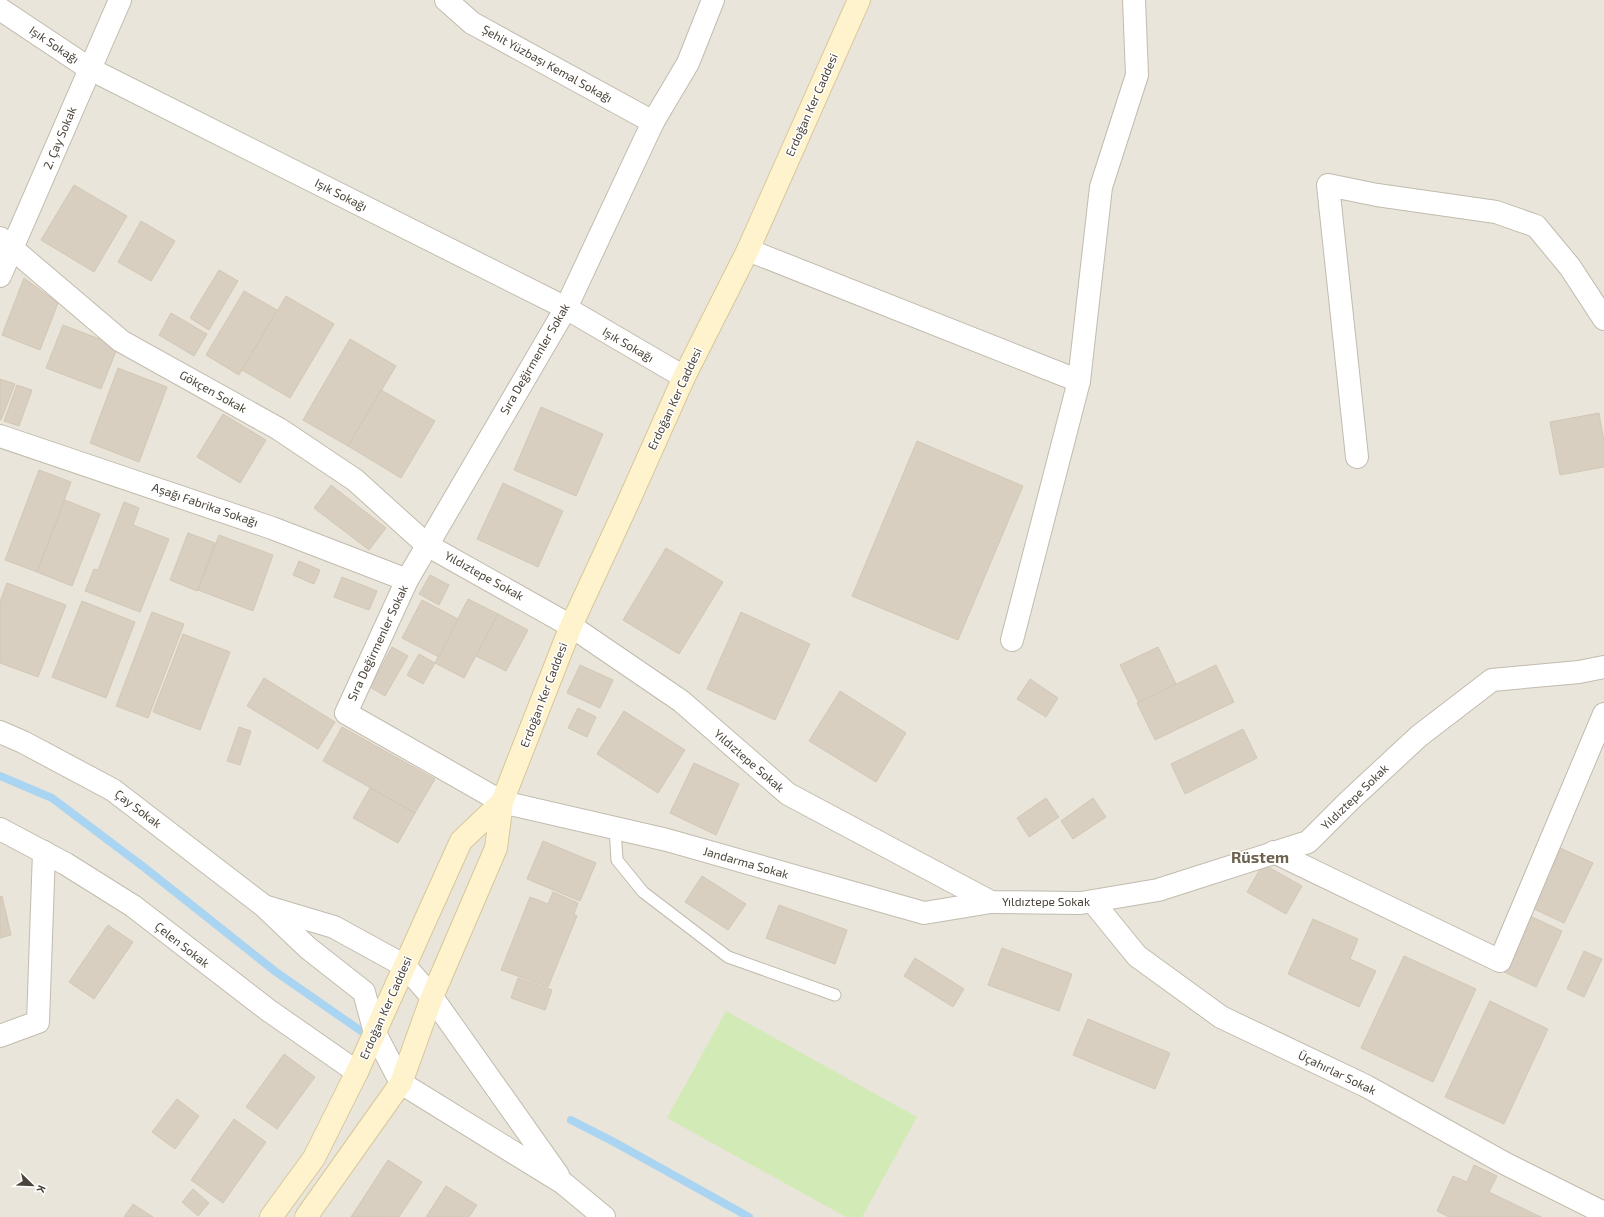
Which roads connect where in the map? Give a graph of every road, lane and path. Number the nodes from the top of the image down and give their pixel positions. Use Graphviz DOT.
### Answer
graph roads {
  1 [pos="120,0"];
  2 [pos="446,0"];
  3 [pos="713,0"];
  4 [pos="859,0"];
  5 [pos="1134,0"];
  6 [pos="0,9"];
  7 [pos="90,69"];
  8 [pos="653,122"];
  9 [pos="6,243"];
  10 [pos="748,250"];
  11 [pos="0,276"];
  12 [pos="566,308"];
  13 [pos="1604,319"];
  14 [pos="684,377"];
  15 [pos="1079,381"];
  16 [pos="0,436"];
  17 [pos="1356,457"];
  18 [pos="427,545"];
  19 [pos="408,580"];
  20 [pos="571,626"];
  21 [pos="1012,640"];
  22 [pos="1604,667"];
  23 [pos="346,713"];
  24 [pos="1604,714"];
  25 [pos="0,732"];
  26 [pos="502,802"];
  27 [pos="615,828"];
  28 [pos="0,829"];
  29 [pos="44,852"];
  30 [pos="1274,852"];
  31 [pos="991,902"];
  32 [pos="1093,902"];
  33 [pos="264,906"];
  34 [pos="405,966"];
  35 [pos="835,994"];
  36 [pos="432,997"];
  37 [pos="375,1033"];
  38 [pos="0,1036"];
  39 [pos="358,1072"];
  40 [pos="401,1083"];
  41 [pos="563,1183"];
  42 [pos="1604,1213"];
  43 [pos="271,1217"];
  44 [pos="306,1217"];
  45 [pos="604,1217"];
  1 -- 7 [label="street, 2. Çay Sokak"];
  2 -- 8 [label="street, Şehit Yüzbaşı Kemal Sokağı"];
  3 -- 8 [label="street, Sıra Değirmenler Sokak"];
  4 -- 10 [label="main road, Erdoğan Ker Caddesi"];
  5 -- 15 [label="street"];
  6 -- 7 [label="street, Işık Sokağı"];
  7 -- 9 [label="street, 2. Çay Sokak"];
  7 -- 12 [label="street, Işık Sokağı"];
  8 -- 12 [label="street, Sıra Değirmenler Sokak"];
  9 -- 11 [label="street, 2. Çay Sokak"];
  9 -- 18 [label="street, Gökçen Sokak"];
  10 -- 14 [label="main road, Erdoğan Ker Caddesi"];
  10 -- 15 [label="street"];
  12 -- 14 [label="street, Işık Sokağı"];
  12 -- 18 [label="street, Sıra Değirmenler Sokak"];
  13 -- 17 [label="street"];
  14 -- 20 [label="main road, Erdoğan Ker Caddesi"];
  15 -- 21 [label="street"];
  16 -- 19 [label="street, Aşağı Fabrika Sokağı"];
  18 -- 19 [label="street, Sıra Değirmenler Sokak"];
  18 -- 20 [label="street, Yıldıztepe Sokak"];
  19 -- 23 [label="street, Sıra Değirmenler Sokak"];
  20 -- 26 [label="main road, Erdoğan Ker Caddesi"];
  20 -- 31 [label="street, Yıldıztepe Sokak"];
  22 -- 30 [label="street, Yıldıztepe Sokak"];
  23 -- 26 [label="street, Jandarma Sokak"];
  24 -- 30 [label="street"];
  25 -- 33 [label="street, Çay Sokak"];
  26 -- 27 [label="street, Jandarma Sokak"];
  26 -- 34 [label="main road, Erdoğan Ker Caddesi"];
  26 -- 36 [label="main road, Erdoğan Ker Caddesi"];
  27 -- 31 [label="street, Jandarma Sokak"];
  27 -- 35 [label="lane"];
  28 -- 29 [label="street, Çelen Sokak"];
  29 -- 38 [label="street"];
  29 -- 39 [label="street, Çelen Sokak"];
  30 -- 32 [label="street, Yıldıztepe Sokak"];
  31 -- 32 [label="street, Yıldıztepe Sokak"];
  32 -- 42 [label="street, Üçahırlar Sokak"];
  33 -- 34 [label="street"];
  33 -- 37 [label="street"];
  34 -- 36 [label="street"];
  34 -- 37 [label="main road, Erdoğan Ker Caddesi"];
  36 -- 40 [label="main road, Erdoğan Ker Caddesi"];
  36 -- 41 [label="street"];
  37 -- 39 [label="main road, Erdoğan Ker Caddesi"];
  37 -- 40 [label="street"];
  39 -- 43 [label="main road, Erdoğan Ker Caddesi"];
  40 -- 41 [label="street"];
  40 -- 44 [label="main road, Erdoğan Ker Caddesi"];
  41 -- 45 [label="street"];
}
